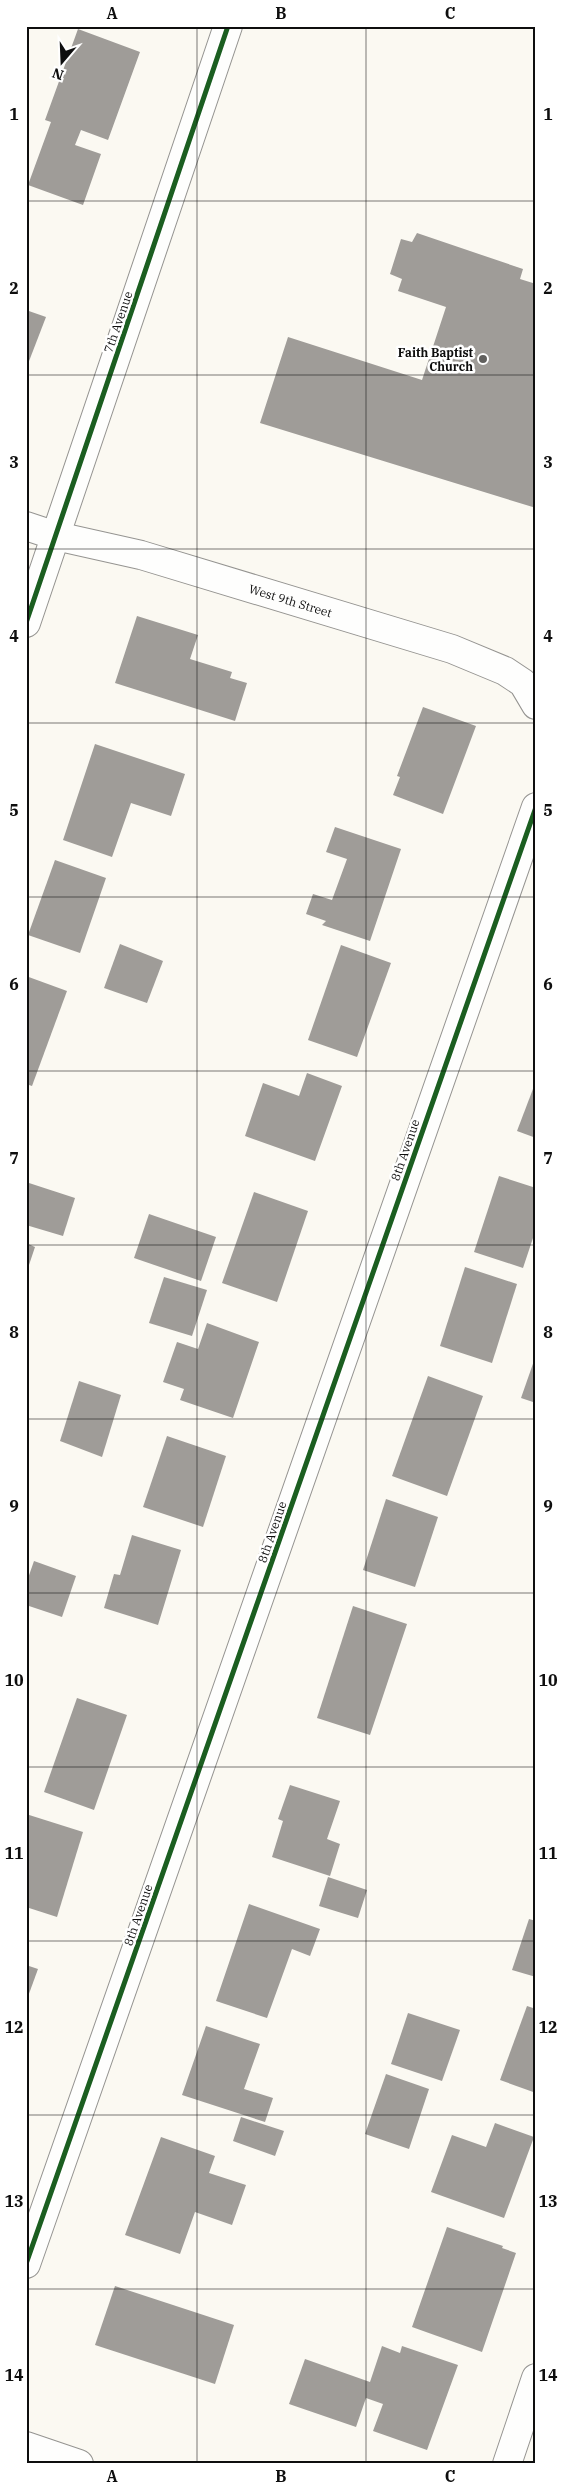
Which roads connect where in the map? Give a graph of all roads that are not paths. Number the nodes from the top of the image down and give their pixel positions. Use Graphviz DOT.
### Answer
graph roads {
  1 [pos="228,26"];
  2 [pos="26,526"];
  3 [pos="56,536"];
  4 [pos="26,623"];
  5 [pos="536,706"];
  6 [pos="536,807"];
  7 [pos="26,2264"];
  8 [pos="536,2378"];
  9 [pos="26,2446"];
  10 [pos="79,2464"];
  11 [pos="507,2464"];
  1 -- 3 [label="street, 7th Avenue"];
  2 -- 3 [label="street, West 9th Street"];
  3 -- 4 [label="street, 7th Avenue"];
  3 -- 5 [label="street, West 9th Street"];
  6 -- 7 [label="street, 8th Avenue"];
  8 -- 11 [label="street"];
  9 -- 10 [label="street"];
}
